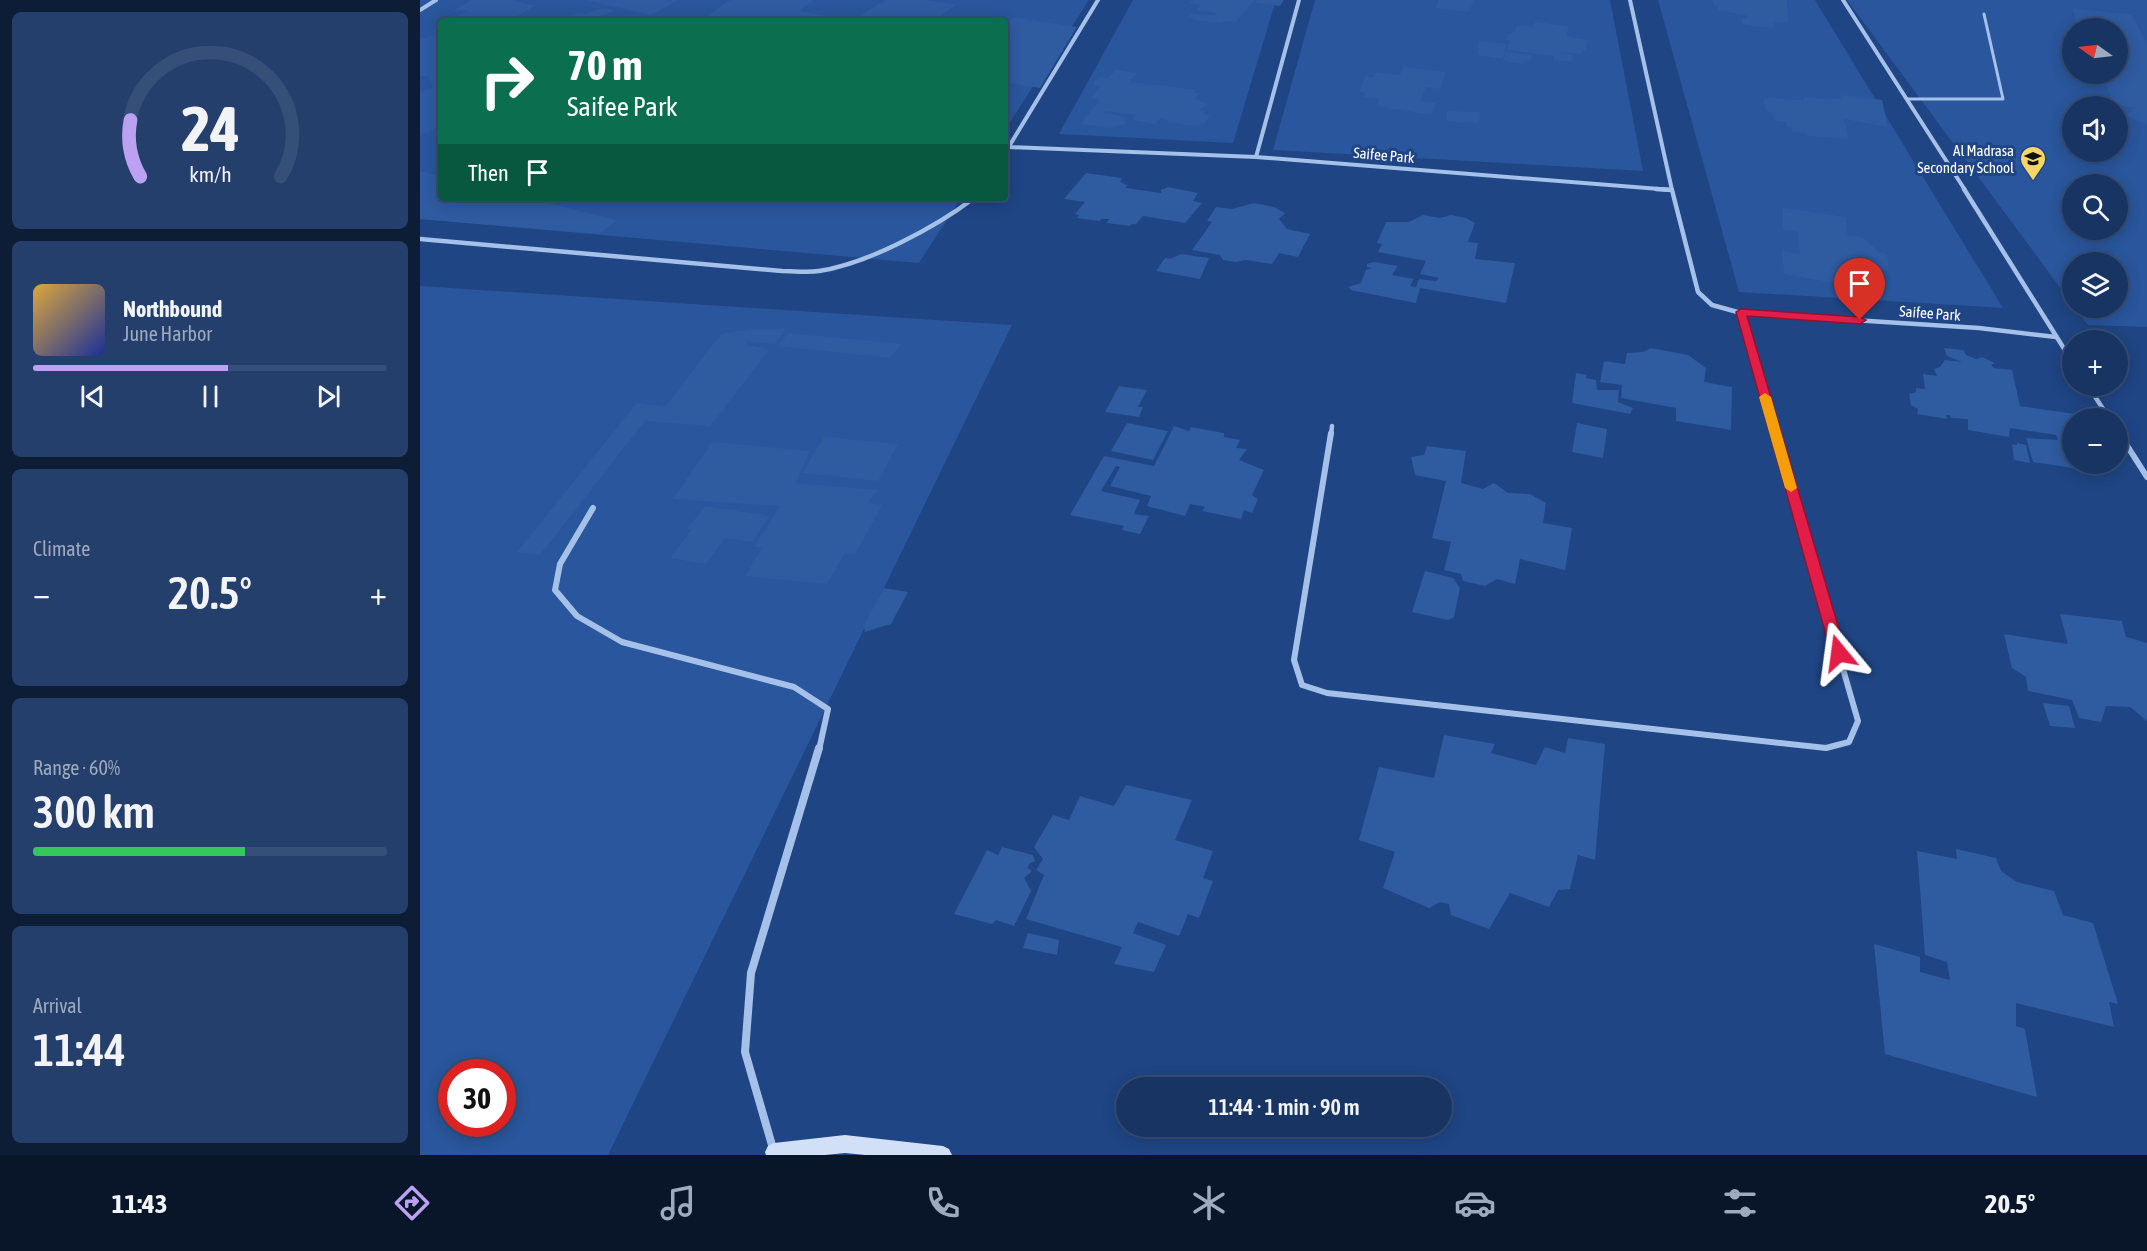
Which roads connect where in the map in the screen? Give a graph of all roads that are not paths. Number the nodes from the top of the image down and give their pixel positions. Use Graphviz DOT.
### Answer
graph roads {
  1 [pos="436,0"];
  2 [pos="1098,0"];
  3 [pos="1299,0"];
  4 [pos="1630,0"];
  5 [pos="1843,0"];
  6 [pos="420,10"];
  7 [pos="1984,14"];
  8 [pos="1908,99"];
  9 [pos="1008,147"];
  10 [pos="1256,157"];
  11 [pos="1672,190"];
  12 [pos="971,201"];
  13 [pos="420,239"];
  14 [pos="1741,312"];
  15 [pos="2056,337"];
  16 [pos="2062,346"];
  17 [pos="1332,426"];
  18 [pos="2128,448"];
  19 [pos="2147,477"];
  20 [pos="593,508"];
  21 [pos="772,1154"];
  22 [pos="943,1155"];
  1 -- 6 [label="street"];
  2 -- 9 [label="street"];
  3 -- 10 [label="street"];
  4 -- 11 [label="street, Saifee Park"];
  5 -- 8 [label="street"];
  7 -- 8 [label="lane"];
  8 -- 15 [label="street"];
  9 -- 10 [label="street, Saifee Park"];
  10 -- 11 [label="street, Saifee Park"];
  11 -- 14 [label="street, Saifee Park"];
  12 -- 13 [label="street"];
  14 -- 15 [label="street, Saifee Park"];
  14 -- 17 [label="street"];
  15 -- 16 [label="street"];
  18 -- 19 [label="street"];
  20 -- 21 [label="street"];
  21 -- 22 [label="street"];
}
